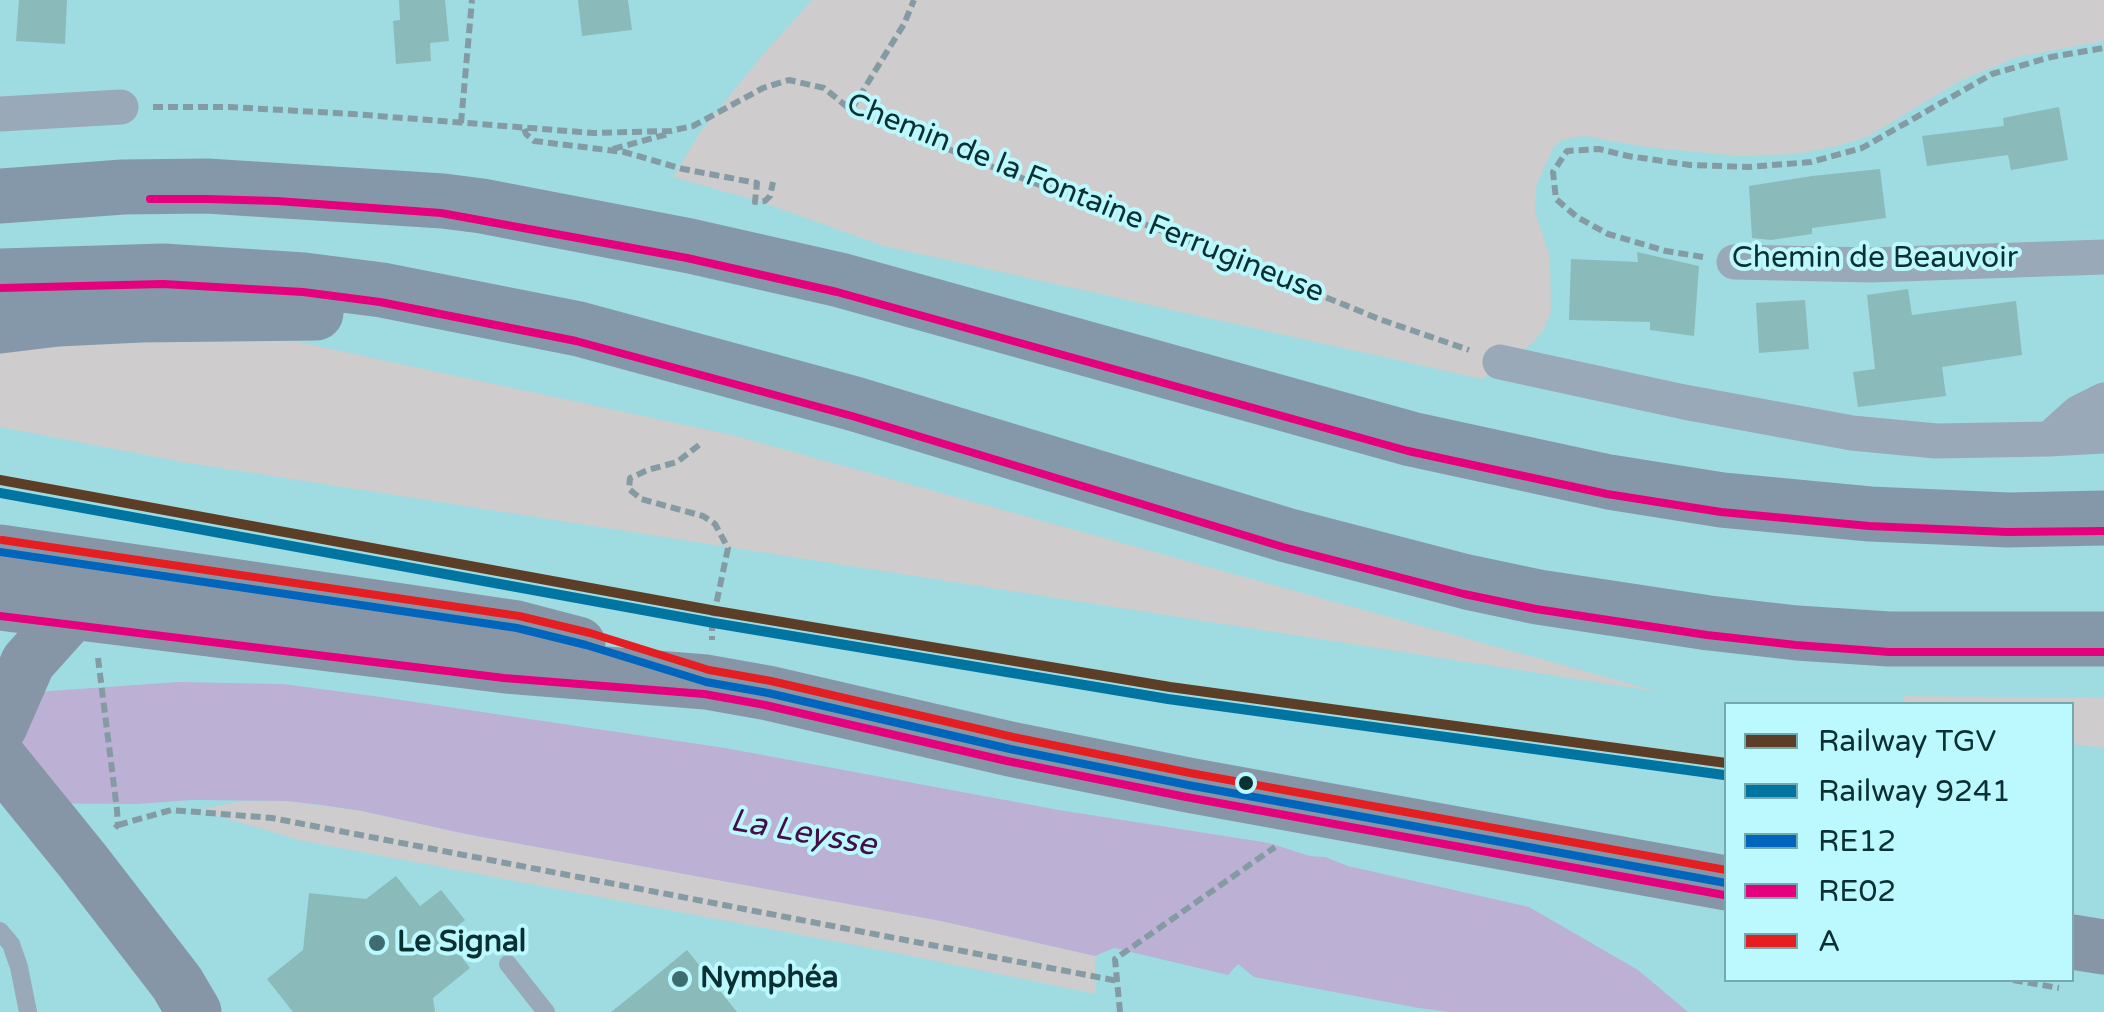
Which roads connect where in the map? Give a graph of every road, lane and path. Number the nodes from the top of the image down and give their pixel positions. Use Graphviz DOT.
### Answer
graph roads {
  1 [pos="472,0"];
  2 [pos="914,0"];
  3 [pos="2104,48"];
  4 [pos="121,108"];
  5 [pos="851,110"];
  6 [pos="0,114"];
  7 [pos="461,123"];
  8 [pos="693,126"];
  9 [pos="524,129"];
  10 [pos="610,150"];
  11 [pos="0,158"];
  12 [pos="772,182"];
  13 [pos="0,196"];
  14 [pos="442,200"];
  15 [pos="2104,257"];
  16 [pos="1734,262"];
  17 [pos="0,276"];
  18 [pos="0,326"];
  19 [pos="578,330"];
  20 [pos="1500,362"];
  21 [pos="2104,400"];
  22 [pos="2104,436"];
  23 [pos="2049,439"];
  24 [pos="699,445"];
  25 [pos="2104,518"];
  26 [pos="0,552"];
  27 [pos="0,604"];
  28 [pos="72,613"];
  29 [pos="2104,639"];
  30 [pos="98,661"];
  31 [pos="709,664"];
  32 [pos="4,746"];
  33 [pos="116,810"];
  34 [pos="92,833"];
  35 [pos="1282,842"];
  36 [pos="1724,883"];
  37 [pos="0,931"];
  38 [pos="2074,942"];
  39 [pos="2104,947"];
  40 [pos="508,964"];
  41 [pos="1118,981"];
  42 [pos="2024,982"];
  43 [pos="2034,984"];
  44 [pos="196,1002"];
  45 [pos="28,1012"];
  46 [pos="546,1012"];
  47 [pos="1120,1012"];
  1 -- 7 [label="path"];
  2 -- 5 [label="path"];
  3 -- 16 [label="path, Chemin de Beauvoir"];
  4 -- 6 [label="street"];
  4 -- 7 [label="path, Chemin de la Fontaine Ferrugineuse"];
  5 -- 8 [label="path, Chemin de la Fontaine Ferrugineuse"];
  5 -- 20 [label="path, Chemin de la Fontaine Ferrugineuse"];
  7 -- 9 [label="path, Chemin de la Fontaine Ferrugineuse"];
  8 -- 9 [label="path, Chemin de la Fontaine Ferrugineuse"];
  8 -- 10 [label="path"];
  9 -- 10 [label="path"];
  10 -- 12 [label="path"];
  11 -- 14 [label="highway"];
  13 -- 14 [label="highway"];
  14 -- 25 [label="highway"];
  15 -- 16 [label="street, Chemin de Beauvoir"];
  17 -- 19 [label="highway"];
  18 -- 19 [label="highway"];
  19 -- 29 [label="highway"];
  20 -- 23 [label="street"];
  21 -- 23 [label="street"];
  22 -- 23 [label="street"];
  24 -- 31 [label="path"];
  26 -- 31 [label="main road"];
  27 -- 28 [label="main road"];
  28 -- 31 [label="main road"];
  28 -- 32 [label="main road"];
  30 -- 33 [label="path"];
  31 -- 36 [label="main road"];
  32 -- 34 [label="main road"];
  34 -- 41 [label="path"];
  34 -- 44 [label="main road"];
  35 -- 41 [label="path"];
  37 -- 45 [label="lane"];
  38 -- 39 [label="main road"];
  40 -- 46 [label="lane"];
  41 -- 47 [label="path"];
  42 -- 43 [label="path"];
}
